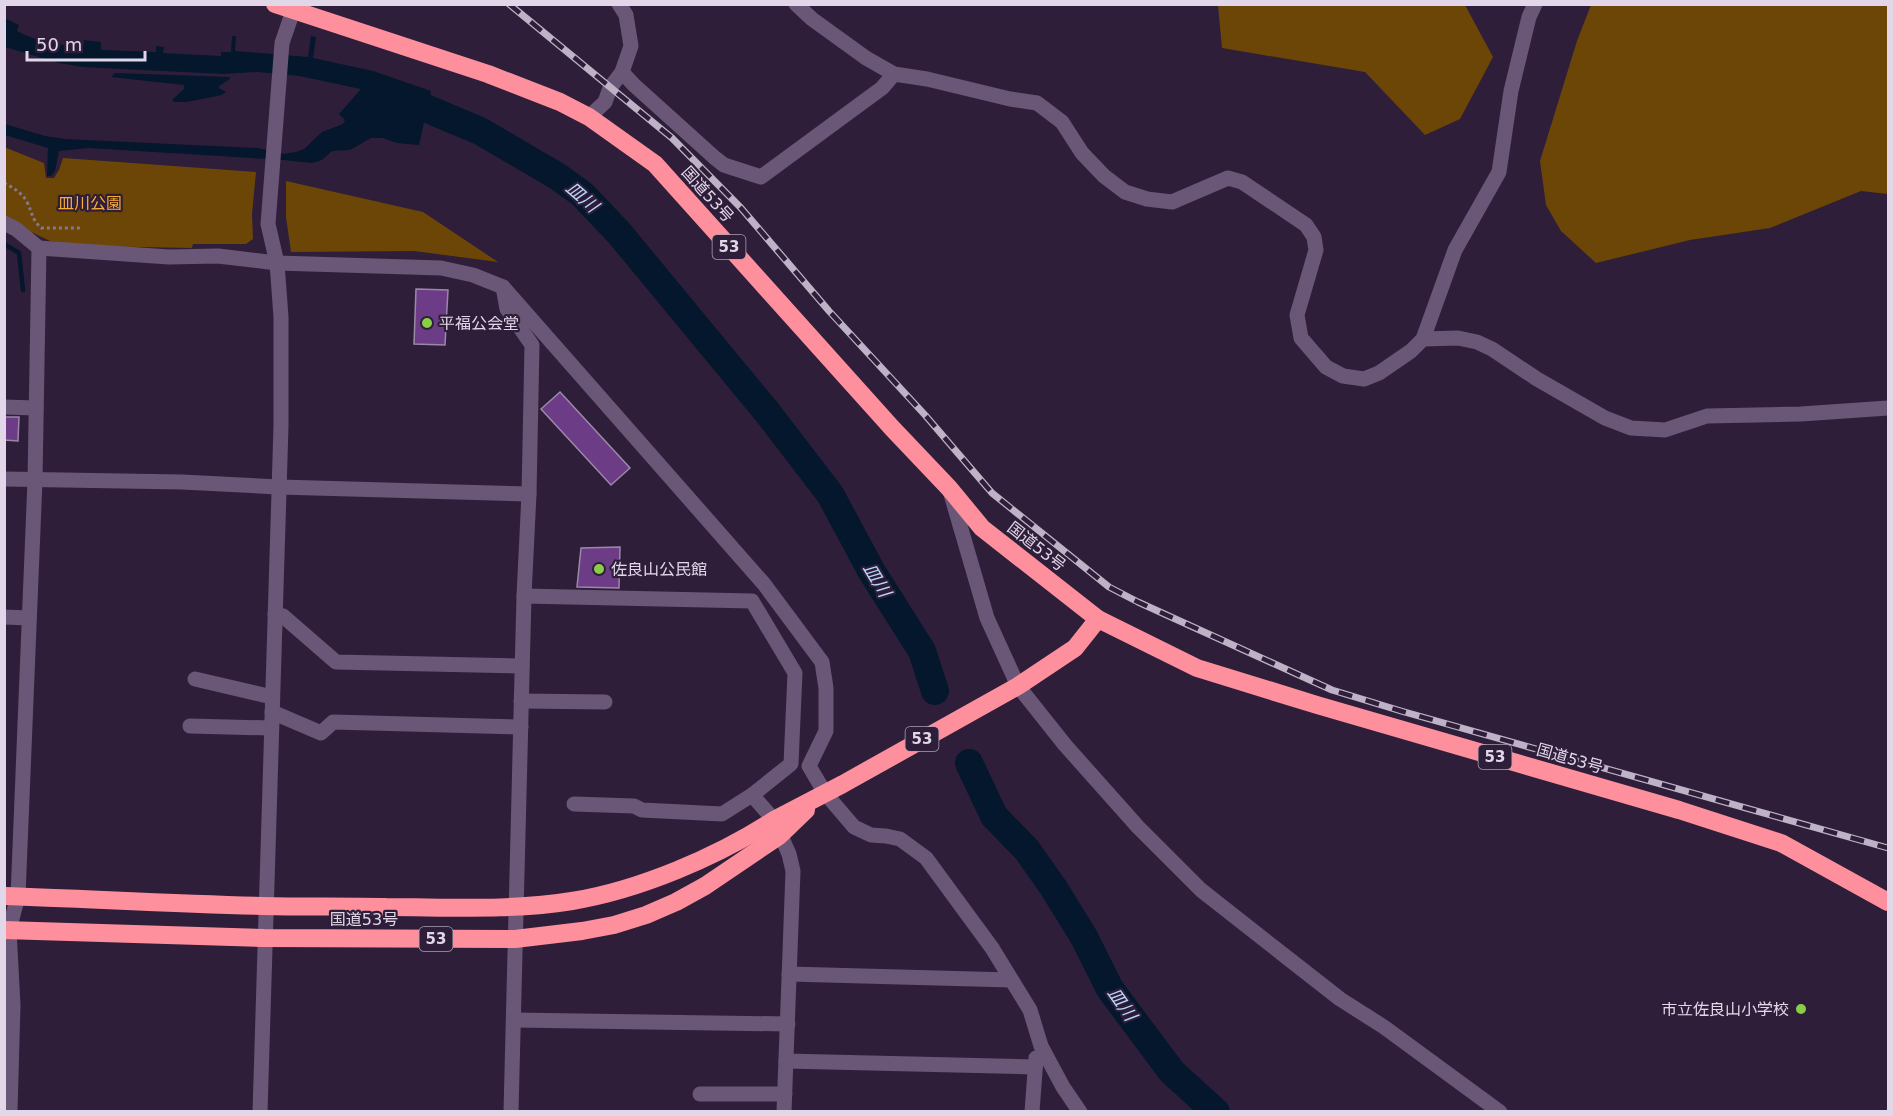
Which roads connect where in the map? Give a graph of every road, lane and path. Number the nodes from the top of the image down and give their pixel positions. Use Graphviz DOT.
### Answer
graph roads {
  1 [pos="275,4"];
  2 [pos="619,4"];
  3 [pos="796,4"];
  4 [pos="1535,4"];
  5 [pos="293,11"];
  6 [pos="622,72"];
  7 [pos="894,74"];
  8 [pos="589,117"];
  9 [pos="4,183"];
  10 [pos="4,223"];
  11 [pos="80,228"];
  12 [pos="39,248"];
  13 [pos="277,263"];
  14 [pos="503,287"];
  15 [pos="1423,339"];
  16 [pos="551,341"];
  17 [pos="532,345"];
  18 [pos="4,407"];
  19 [pos="36,408"];
  20 [pos="1888,408"];
  21 [pos="4,479"];
  22 [pos="35,480"];
  23 [pos="279,487"];
  24 [pos="949,488"];
  25 [pos="529,494"];
  26 [pos="764,584"];
  27 [pos="524,597"];
  28 [pos="752,601"];
  29 [pos="275,614"];
  30 [pos="4,617"];
  31 [pos="29,618"];
  32 [pos="1098,619"];
  33 [pos="522,666"];
  34 [pos="195,679"];
  35 [pos="1010,690"];
  36 [pos="521,700"];
  37 [pos="605,702"];
  38 [pos="272,704"];
  39 [pos="190,726"];
  40 [pos="521,726"];
  41 [pos="271,728"];
  42 [pos="825,793"];
  43 [pos="752,795"];
  44 [pos="574,804"];
  45 [pos="776,828"];
  46 [pos="11,896"];
  47 [pos="1888,902"];
  48 [pos="265,906"];
  49 [pos="516,908"];
  50 [pos="7,930"];
  51 [pos="264,938"];
  52 [pos="515,939"];
  53 [pos="789,974"];
  54 [pos="1011,980"];
  55 [pos="9,1005"];
  56 [pos="514,1020"];
  57 [pos="788,1024"];
  58 [pos="1041,1047"];
  59 [pos="786,1061"];
  60 [pos="1035,1067"];
  61 [pos="700,1094"];
  62 [pos="785,1094"];
  63 [pos="10,1112"];
  64 [pos="260,1112"];
  65 [pos="511,1112"];
  66 [pos="784,1112"];
  67 [pos="1032,1112"];
  68 [pos="1080,1112"];
  69 [pos="1500,1112"];
  1 -- 5 [label="highway, 国道53号 / 53"];
  2 -- 6 [label="street"];
  3 -- 7 [label="street"];
  4 -- 15 [label="street"];
  5 -- 8 [label="highway, 国道53号 / 53"];
  5 -- 13 [label="street"];
  6 -- 7 [label="street"];
  6 -- 8 [label="street"];
  7 -- 15 [label="street"];
  8 -- 24 [label="highway, 国道53号 / 53"];
  9 -- 11 [label="path"];
  10 -- 12 [label="street"];
  12 -- 13 [label="street"];
  12 -- 19 [label="street"];
  13 -- 14 [label="street"];
  13 -- 23 [label="street"];
  14 -- 16 [label="street"];
  14 -- 17 [label="street"];
  15 -- 20 [label="street"];
  16 -- 17 [label="street"];
  16 -- 26 [label="street"];
  17 -- 25 [label="street"];
  18 -- 19 [label="street"];
  19 -- 22 [label="street"];
  21 -- 22 [label="street"];
  22 -- 23 [label="street"];
  22 -- 31 [label="street"];
  23 -- 25 [label="street"];
  23 -- 29 [label="street"];
  24 -- 32 [label="highway, 国道53号 / 53"];
  24 -- 35 [label="street"];
  25 -- 27 [label="street"];
  26 -- 28 [label="street"];
  26 -- 42 [label="street"];
  27 -- 28 [label="street"];
  27 -- 33 [label="street"];
  28 -- 43 [label="street"];
  29 -- 33 [label="street"];
  29 -- 38 [label="street"];
  30 -- 31 [label="street"];
  31 -- 46 [label="street"];
  32 -- 35 [label="highway, 国道53号 / 53"];
  32 -- 47 [label="highway, 国道53号 / 53"];
  33 -- 36 [label="street"];
  34 -- 38 [label="street"];
  35 -- 42 [label="highway, 国道53号 / 53"];
  35 -- 69 [label="street"];
  36 -- 37 [label="street"];
  36 -- 40 [label="street"];
  38 -- 40 [label="street"];
  38 -- 41 [label="street"];
  39 -- 41 [label="street"];
  40 -- 49 [label="street"];
  41 -- 48 [label="street"];
  42 -- 45 [label="highway, 国道53号 / 53"];
  42 -- 54 [label="street"];
  43 -- 44 [label="street"];
  43 -- 45 [label="street"];
  45 -- 49 [label="highway, 国道53号 / 53"];
  45 -- 52 [label="highway, 国道53号 / 53"];
  45 -- 53 [label="street"];
  46 -- 48 [label="highway, 国道53号 / 53"];
  46 -- 50 [label="street"];
  48 -- 49 [label="highway, 国道53号 / 53"];
  48 -- 51 [label="street"];
  49 -- 52 [label="street"];
  50 -- 51 [label="highway, 国道53号 / 53"];
  50 -- 55 [label="street"];
  51 -- 52 [label="highway, 国道53号 / 53"];
  51 -- 64 [label="street"];
  52 -- 56 [label="street"];
  53 -- 54 [label="street"];
  53 -- 57 [label="street"];
  54 -- 58 [label="street"];
  55 -- 63 [label="street"];
  56 -- 57 [label="street"];
  56 -- 65 [label="street"];
  57 -- 59 [label="street"];
  58 -- 60 [label="street"];
  58 -- 68 [label="street"];
  59 -- 60 [label="street"];
  59 -- 62 [label="street"];
  60 -- 67 [label="street"];
  61 -- 62 [label="street"];
  62 -- 66 [label="street"];
}
